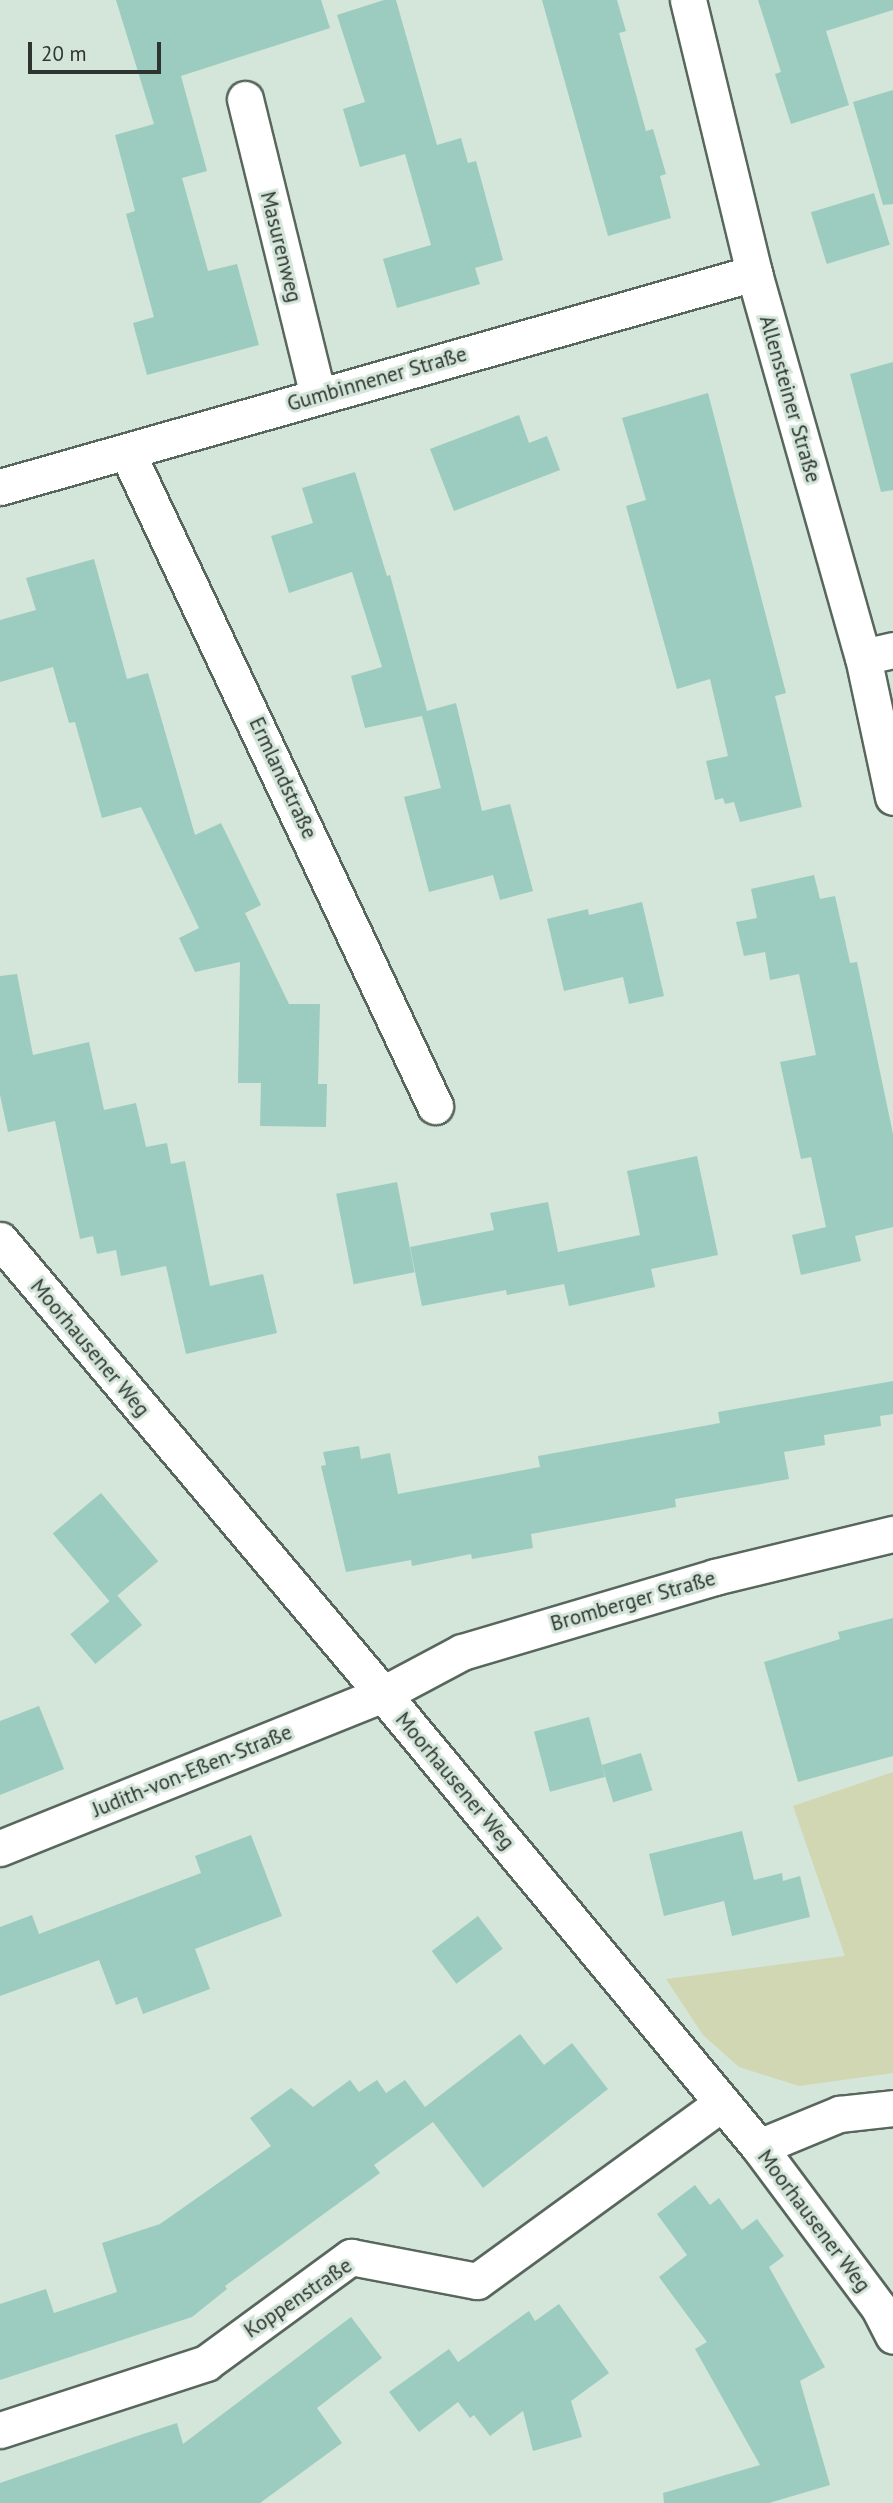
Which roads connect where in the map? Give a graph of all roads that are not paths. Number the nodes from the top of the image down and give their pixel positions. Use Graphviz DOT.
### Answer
graph roads {
  1 [pos="688,0"];
  2 [pos="245,99"];
  3 [pos="754,273"];
  4 [pos="318,396"];
  5 [pos="127,452"];
  6 [pos="0,487"];
  7 [pos="878,654"];
  8 [pos="893,797"];
  9 [pos="435,1106"];
  10 [pos="0,1240"];
  11 [pos="893,1534"];
  12 [pos="383,1694"];
  13 [pos="0,1848"];
  14 [pos="722,2103"];
  15 [pos="893,2108"];
  16 [pos="759,2147"];
  17 [pos="893,2336"];
  18 [pos="0,2430"];
  1 -- 3 [label="street, Allensteiner Straße"];
  2 -- 4 [label="street, Masurenweg"];
  3 -- 4 [label="street, Gumbinnener Straße"];
  3 -- 7 [label="street, Allensteiner Straße"];
  4 -- 5 [label="street, Gumbinnener Straße"];
  5 -- 6 [label="street, Gumbinnener Straße"];
  5 -- 9 [label="street, Ermlandstraße"];
  7 -- 8 [label="street, Allensteiner Straße"];
  10 -- 12 [label="street, Moorhausener Weg"];
  11 -- 12 [label="street, Bromberger Straße"];
  12 -- 13 [label="street, Judith-von-Eßen-Straße"];
  12 -- 14 [label="street, Moorhausener Weg"];
  14 -- 16 [label="street, Moorhausener Weg"];
  14 -- 18 [label="street, Koppenstraße"];
  15 -- 16 [label="street"];
  16 -- 17 [label="street, Moorhausener Weg"];
}
